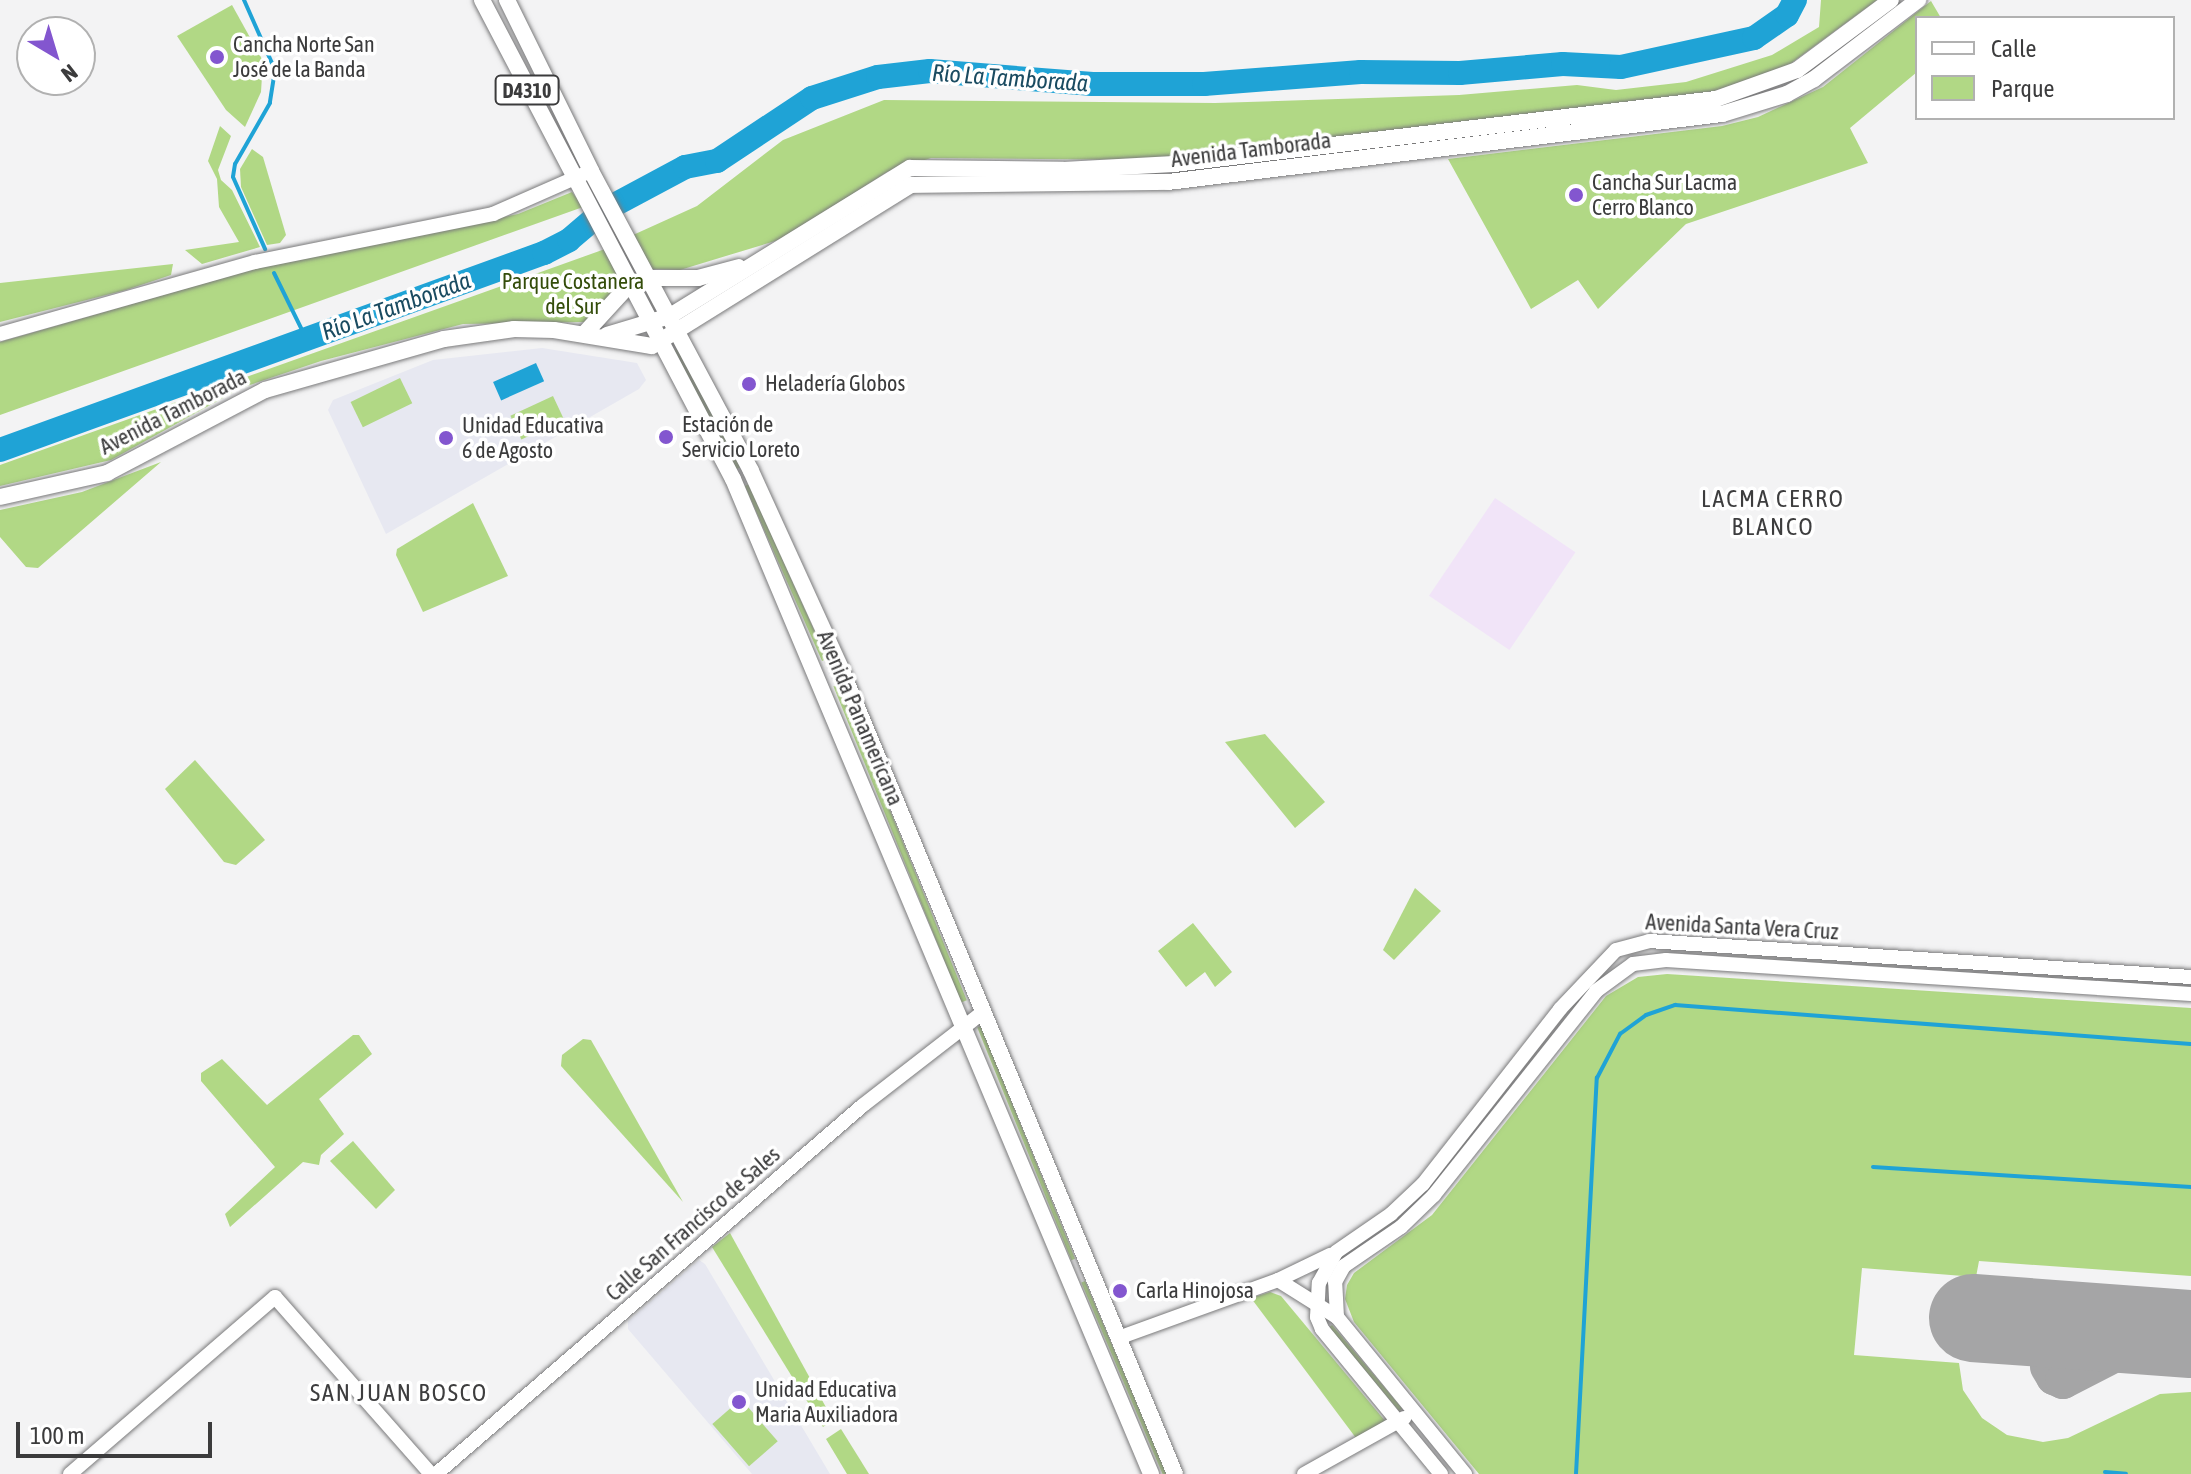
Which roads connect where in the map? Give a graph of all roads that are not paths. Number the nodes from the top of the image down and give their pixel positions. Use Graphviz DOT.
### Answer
graph roads {
  1 [pos="482,0"];
  2 [pos="507,0"];
  3 [pos="1891,0"];
  4 [pos="1918,0"];
  5 [pos="591,171"];
  6 [pos="575,179"];
  7 [pos="597,200"];
  8 [pos="619,242"];
  9 [pos="760,261"];
  10 [pos="648,278"];
  11 [pos="631,283"];
  12 [pos="674,324"];
  13 [pos="653,325"];
  14 [pos="0,334"];
  15 [pos="593,335"];
  16 [pos="661,341"];
  17 [pos="0,497"];
  18 [pos="2191,977"];
  19 [pos="2191,994"];
  20 [pos="982,1013"];
  21 [pos="965,1023"];
  22 [pos="1336,1252"];
  23 [pos="1278,1280"];
  24 [pos="1316,1301"];
  25 [pos="1337,1317"];
  26 [pos="1118,1338"];
  27 [pos="1414,1411"];
  28 [pos="1399,1422"];
  29 [pos="70,1474"];
  30 [pos="434,1474"];
  31 [pos="1151,1474"];
  32 [pos="1175,1474"];
  33 [pos="1304,1474"];
  34 [pos="1441,1474"];
  35 [pos="1465,1474"];
  1 -- 6 [label="main road, Avenida Panamericana / D4310"];
  2 -- 5 [label="main road, Avenida Panamericana / D4310"];
  3 -- 9 [label="main road, Avenida Tamborada"];
  4 -- 12 [label="main road, Avenida Tamborada"];
  5 -- 6 [label="main road"];
  5 -- 7 [label="main road, Avenida Panamericana"];
  6 -- 7 [label="main road, Avenida Panamericana"];
  6 -- 14 [label="main road"];
  7 -- 8 [label="main road, Avenida Panamericana"];
  8 -- 10 [label="main road, Avenida Panamericana"];
  8 -- 11 [label="main road, Avenida Panamericana"];
  9 -- 10 [label="main road"];
  9 -- 12 [label="main road, Avenida Tamborada"];
  10 -- 12 [label="main road, Avenida Panamericana"];
  11 -- 13 [label="main road, Avenida Panamericana"];
  11 -- 15 [label="main road"];
  12 -- 13 [label="main road, Avenida Tamborada"];
  12 -- 16 [label="main road, Avenida Tamborada"];
  12 -- 20 [label="main road, Avenida Panamericana"];
  13 -- 15 [label="main road, Avenida Tamborada"];
  13 -- 16 [label="main road, Avenida Panamericana"];
  15 -- 16 [label="main road, Avenida Tamborada"];
  15 -- 17 [label="main road, Avenida Tamborada"];
  16 -- 21 [label="main road, Avenida Panamericana"];
  18 -- 22 [label="main road, Avenida Santa Vera Cruz"];
  19 -- 25 [label="main road, Avenida Santa Vera Cruz"];
  20 -- 21 [label="main road, Calle San Francisco de Sales"];
  20 -- 26 [label="main road, Avenida Panamericana"];
  21 -- 30 [label="main road, Calle San Francisco de Sales"];
  21 -- 31 [label="main road, Avenida Panamericana"];
  22 -- 23 [label="main road, Avenida Santa Vera Cruz"];
  22 -- 24 [label="main road"];
  23 -- 24 [label="main road"];
  23 -- 26 [label="main road, Avenida Santa Vera Cruz"];
  24 -- 25 [label="main road"];
  24 -- 28 [label="main road"];
  25 -- 27 [label="main road"];
  26 -- 32 [label="main road, Avenida Panamericana"];
  27 -- 28 [label="main road"];
  27 -- 35 [label="main road"];
  28 -- 33 [label="main road"];
  28 -- 34 [label="main road"];
  29 -- 30 [label="main road"];
}
